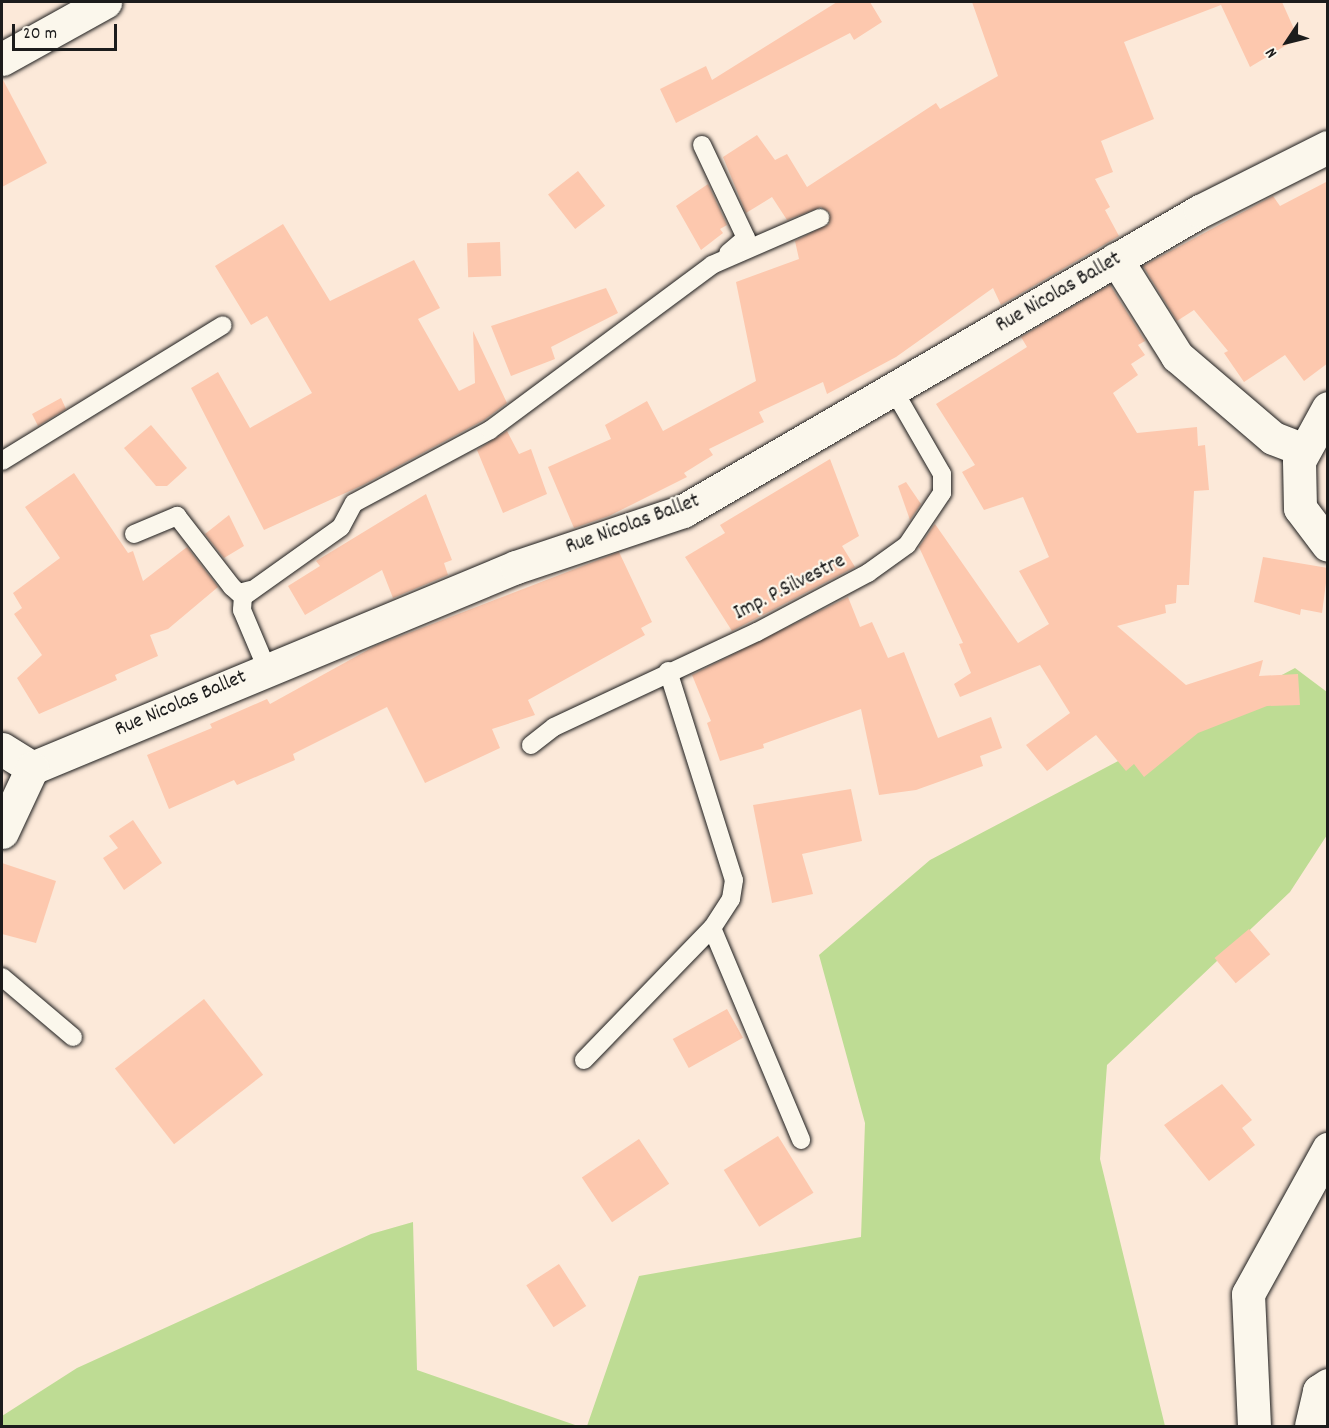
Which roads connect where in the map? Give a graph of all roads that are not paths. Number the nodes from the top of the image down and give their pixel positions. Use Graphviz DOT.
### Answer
graph roads {
  1 [pos="105,2"];
  2 [pos="2,59"];
  3 [pos="702,145"];
  4 [pos="1328,147"];
  5 [pos="820,218"];
  6 [pos="1116,260"];
  7 [pos="712,265"];
  8 [pos="223,325"];
  9 [pos="894,391"];
  10 [pos="1328,408"];
  11 [pos="1304,450"];
  12 [pos="2,461"];
  13 [pos="134,534"];
  14 [pos="1328,545"];
  15 [pos="250,591"];
  16 [pos="267,669"];
  17 [pos="668,671"];
  18 [pos="531,745"];
  19 [pos="2,749"];
  20 [pos="32,768"];
  21 [pos="2,832"];
  22 [pos="712,928"];
  23 [pos="2,977"];
  24 [pos="73,1037"];
  25 [pos="584,1060"];
  26 [pos="801,1140"];
  27 [pos="1328,1149"];
  28 [pos="1328,1385"];
  29 [pos="1254,1426"];
  30 [pos="1311,1426"];
  1 -- 2 [label="street"];
  3 -- 7 [label="lane"];
  4 -- 6 [label="street, Rue Nicolas Ballet"];
  5 -- 7 [label="lane"];
  6 -- 9 [label="street, Rue Nicolas Ballet"];
  6 -- 11 [label="street"];
  7 -- 15 [label="lane"];
  8 -- 12 [label="lane"];
  9 -- 16 [label="street, Rue Nicolas Ballet"];
  9 -- 17 [label="lane, Imp. P.Silvestre"];
  10 -- 11 [label="street"];
  11 -- 14 [label="street"];
  13 -- 15 [label="lane"];
  15 -- 16 [label="lane"];
  16 -- 20 [label="street, Rue Nicolas Ballet"];
  17 -- 18 [label="lane, Imp. P.Silvestre"];
  17 -- 22 [label="lane"];
  19 -- 20 [label="street"];
  20 -- 21 [label="street"];
  22 -- 25 [label="lane"];
  22 -- 26 [label="lane"];
  23 -- 24 [label="lane"];
  27 -- 29 [label="street"];
  28 -- 30 [label="street"];
}
